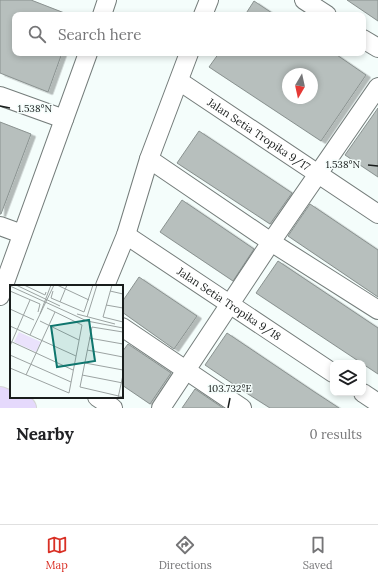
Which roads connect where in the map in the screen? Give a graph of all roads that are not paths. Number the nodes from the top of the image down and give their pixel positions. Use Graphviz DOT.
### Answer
graph roads {
  1 [pos="209,0"];
  2 [pos="304,0"];
  3 [pos="204,12"];
  4 [pos="322,12"];
  5 [pos="366,40"];
  6 [pos="378,48"];
  7 [pos="87,56"];
  8 [pos="188,56"];
  9 [pos="179,81"];
  10 [pos="378,87"];
  11 [pos="0,96"];
  12 [pos="64,119"];
  13 [pos="149,159"];
  14 [pos="318,174"];
  15 [pos="378,214"];
  16 [pos="0,226"];
  17 [pos="22,234"];
  18 [pos="126,235"];
  19 [pos="271,242"];
  20 [pos="105,285"];
  21 [pos="0,296"];
  22 [pos="230,304"];
  23 [pos="378,310"];
  24 [pos="123,328"];
  25 [pos="187,371"];
  26 [pos="330,371"];
  27 [pos="366,395"];
  28 [pos="0,398"];
  29 [pos="99,398"];
  30 [pos="378,403"];
  31 [pos="24,408"];
  32 [pos="114,408"];
  33 [pos="161,408"];
  34 [pos="242,408"];
  1 -- 3 [label="street"];
  2 -- 4 [label="street"];
  5 -- 6 [label="street"];
  7 -- 12 [label="street"];
  8 -- 9 [label="street"];
  9 -- 13 [label="street"];
  9 -- 14 [label="street, Jalan Setia Tropika 9/17"];
  10 -- 14 [label="street"];
  11 -- 12 [label="street"];
  12 -- 17 [label="street"];
  13 -- 18 [label="street"];
  13 -- 19 [label="street"];
  14 -- 15 [label="street, Jalan Setia Tropika 9/17"];
  14 -- 19 [label="street"];
  16 -- 17 [label="street"];
  17 -- 21 [label="street"];
  18 -- 20 [label="street"];
  18 -- 22 [label="street, Jalan Setia Tropika 9/18"];
  19 -- 22 [label="street"];
  19 -- 23 [label="street"];
  22 -- 25 [label="street"];
  22 -- 26 [label="street, Jalan Setia Tropika 9/18"];
  24 -- 25 [label="street"];
  25 -- 33 [label="street"];
  25 -- 34 [label="street"];
  27 -- 30 [label="street"];
  28 -- 31 [label="main road"];
  29 -- 32 [label="street"];
}
